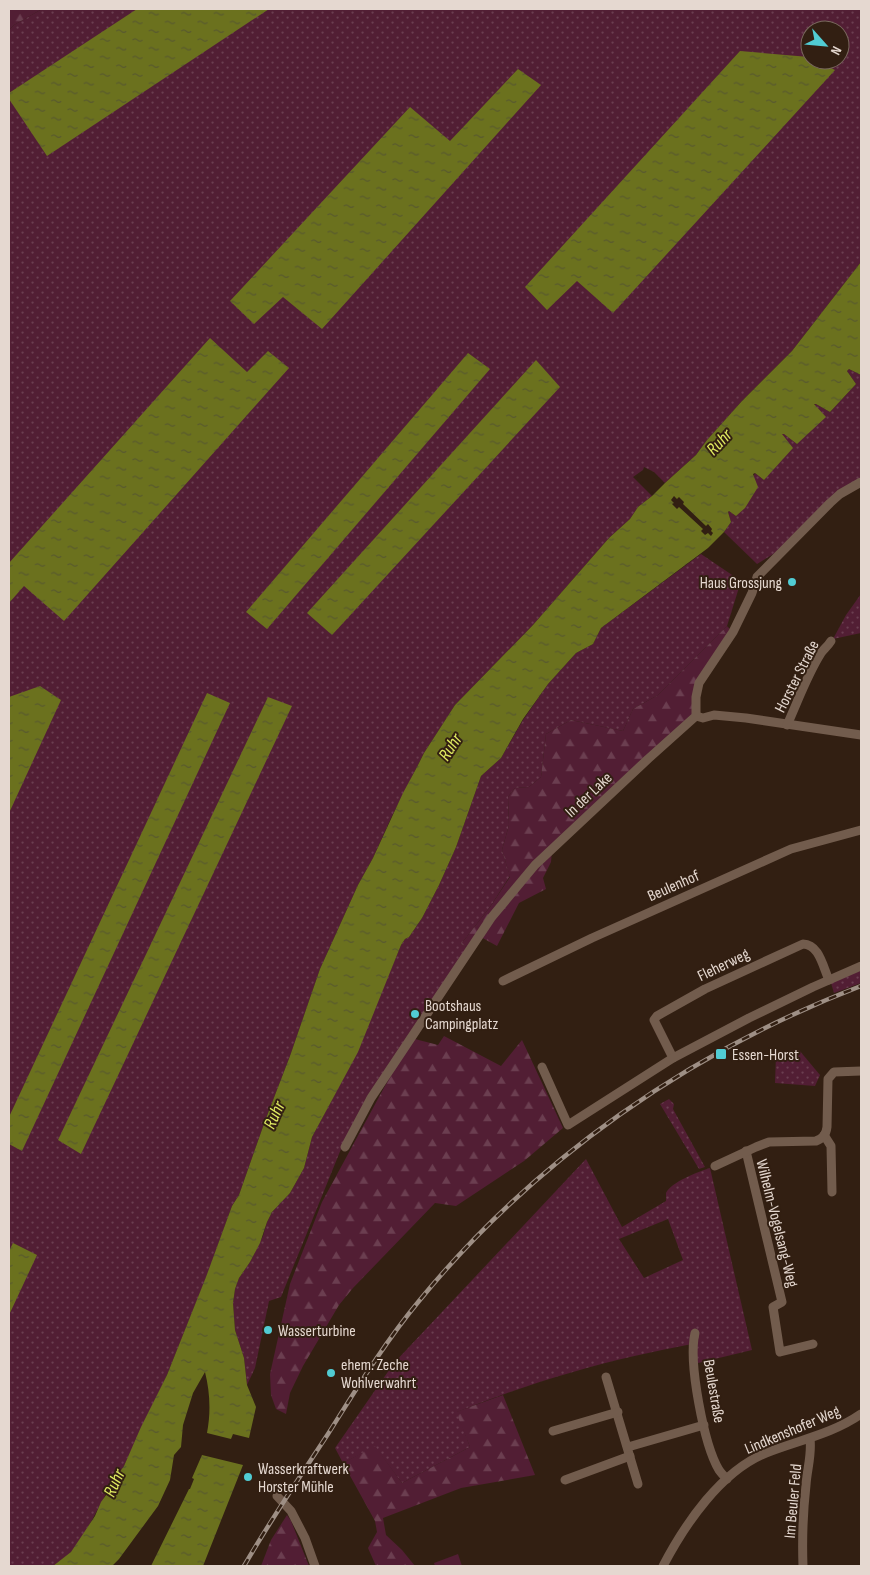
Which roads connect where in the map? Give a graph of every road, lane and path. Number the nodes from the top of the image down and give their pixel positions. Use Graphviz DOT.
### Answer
graph roads {
  1 [pos="861,482"];
  2 [pos="830,641"];
  3 [pos="696,712"];
  4 [pos="787,725"];
  5 [pos="861,735"];
  6 [pos="861,830"];
  7 [pos="858,968"];
  8 [pos="829,980"];
  9 [pos="503,981"];
  10 [pos="672,1058"];
  11 [pos="542,1067"];
  12 [pos="861,1071"];
  13 [pos="824,1135"];
  14 [pos="345,1147"];
  15 [pos="746,1151"];
  16 [pos="715,1166"];
  17 [pos="832,1192"];
  18 [pos="695,1333"];
  19 [pos="813,1344"];
  20 [pos="606,1377"];
  21 [pos="618,1412"];
  22 [pos="861,1414"];
  23 [pos="704,1425"];
  24 [pos="553,1431"];
  25 [pos="810,1439"];
  26 [pos="629,1452"];
  27 [pos="727,1479"];
  28 [pos="565,1480"];
  29 [pos="638,1484"];
  30 [pos="277,1496"];
  31 [pos="315,1566"];
  32 [pos="663,1566"];
  33 [pos="803,1566"];
  1 -- 3 [label="street"];
  2 -- 4 [label="street, Horster Straße"];
  3 -- 4 [label="street, Horster Straße"];
  3 -- 14 [label="street, In der Lake"];
  4 -- 5 [label="street, Horster Straße"];
  6 -- 9 [label="street, Beulenhof"];
  7 -- 8 [label="street"];
  8 -- 10 [label="street"];
  8 -- 10 [label="street, Fleherweg"];
  10 -- 11 [label="street"];
  12 -- 13 [label="street"];
  13 -- 15 [label="street"];
  13 -- 17 [label="street"];
  15 -- 16 [label="street"];
  15 -- 19 [label="street, Wilhelm-Vogelsang-Weg"];
  18 -- 23 [label="street, Beulestraße"];
  20 -- 21 [label="street"];
  21 -- 24 [label="street"];
  21 -- 26 [label="street"];
  22 -- 25 [label="street, Lindkenshofer Weg"];
  23 -- 26 [label="street"];
  23 -- 27 [label="street, Beulestraße"];
  25 -- 27 [label="street, Lindkenshofer Weg"];
  25 -- 33 [label="street, Im Beuler Feld"];
  26 -- 28 [label="street"];
  26 -- 29 [label="street"];
  27 -- 32 [label="street, Lindkenshofer Weg"];
  30 -- 31 [label="street"];
}
